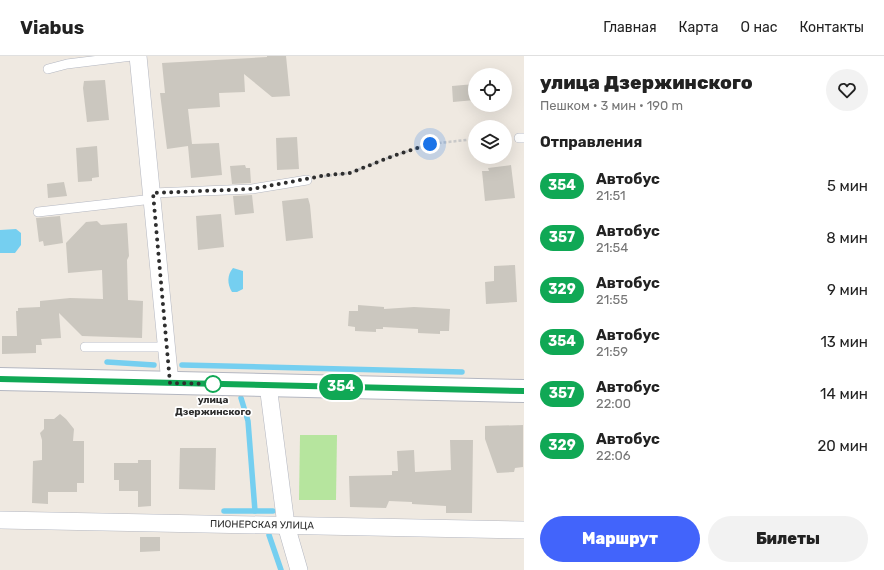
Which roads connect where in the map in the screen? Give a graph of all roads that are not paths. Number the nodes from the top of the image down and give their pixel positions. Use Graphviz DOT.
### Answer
graph roads {
  1 [pos="132,56"];
  2 [pos="138,56"];
  3 [pos="48,69"];
  4 [pos="307,180"];
  5 [pos="153,196"];
  6 [pos="38,212"];
  7 [pos="85,347"];
  8 [pos="167,347"];
  9 [pos="0,380"];
  10 [pos="170,383"];
  11 [pos="268,385"];
  12 [pos="524,391"];
  13 [pos="0,520"];
  14 [pos="286,525"];
  15 [pos="524,530"];
  16 [pos="299,570"];
  1 -- 3 [label="lane"];
  2 -- 5 [label="street"];
  4 -- 5 [label="lane"];
  5 -- 6 [label="lane"];
  5 -- 8 [label="street"];
  7 -- 8 [label="lane"];
  8 -- 10 [label="street"];
  9 -- 10 [label="street"];
  10 -- 11 [label="street"];
  11 -- 12 [label="street"];
  11 -- 14 [label="street"];
  13 -- 14 [label="street, ПИОНЕРСКАЯ УЛИЦА"];
  14 -- 15 [label="street, ПИОНЕРСКАЯ УЛИЦА"];
  14 -- 16 [label="street"];
}
